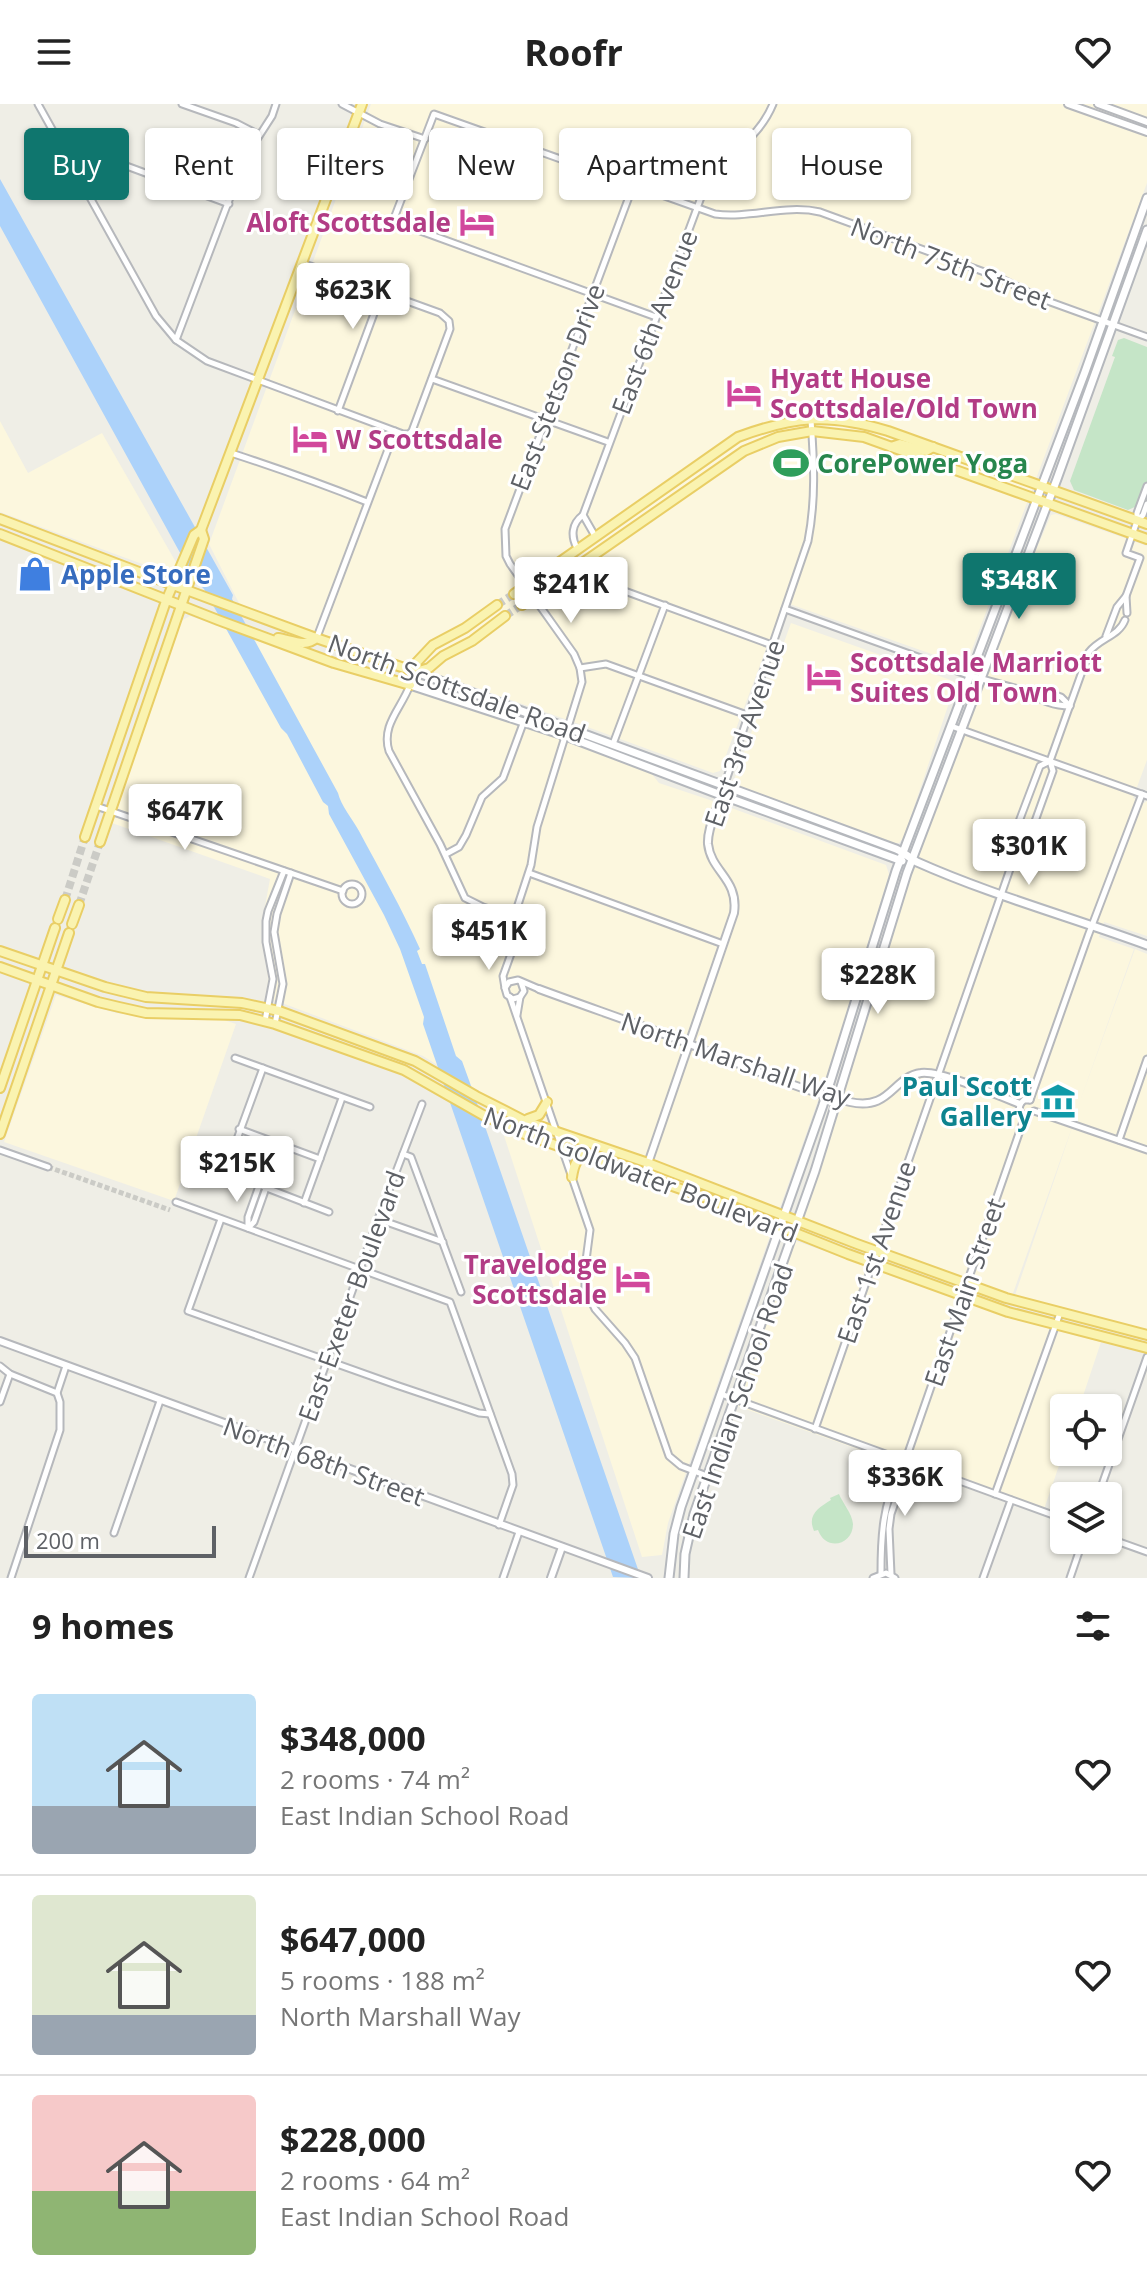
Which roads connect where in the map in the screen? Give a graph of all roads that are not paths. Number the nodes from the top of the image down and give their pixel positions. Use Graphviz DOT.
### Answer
graph roads {
  1 [pos="38,104"];
  2 [pos="182,104"];
  3 [pos="276,104"];
  4 [pos="342,104"];
  5 [pos="773,104"];
  6 [pos="1068,104"];
  7 [pos="1098,104"];
  8 [pos="361,108"];
  9 [pos="1147,122"];
  10 [pos="51,128"];
  11 [pos="246,128"];
  12 [pos="353,128"];
  13 [pos="261,132"];
  14 [pos="1147,132"];
  15 [pos="425,139"];
  16 [pos="559,159"];
  17 [pos="129,167"];
  18 [pos="413,170"];
  19 [pos="1147,198"];
  20 [pos="92,200"];
  21 [pos="230,200"];
  22 [pos="326,200"];
  23 [pos="401,200"];
  24 [pos="628,200"];
  25 [pos="671,200"];
  26 [pos="229,204"];
  27 [pos="696,209"];
  28 [pos="1147,230"];
  29 [pos="302,263"];
  30 [pos="382,292"];
  31 [pos="592,294"];
  32 [pos="656,317"];
  33 [pos="1103,321"];
  34 [pos="1114,325"];
  35 [pos="1147,337"];
  36 [pos="176,340"];
  37 [pos="432,379"];
  38 [pos="258,380"];
  39 [pos="338,411"];
  40 [pos="811,418"];
  41 [pos="546,419"];
  42 [pos="395,431"];
  43 [pos="812,431"];
  44 [pos="608,442"];
  45 [pos="890,447"];
  46 [pos="933,447"];
  47 [pos="231,453"];
  48 [pos="1042,485"];
  49 [pos="1147,486"];
  50 [pos="1053,489"];
  51 [pos="1036,500"];
  52 [pos="367,502"];
  53 [pos="1047,504"];
  54 [pos="1147,504"];
  55 [pos="583,515"];
  56 [pos="0,519"];
  57 [pos="1137,521"];
  58 [pos="1147,524"];
  59 [pos="201,530"];
  60 [pos="0,534"];
  61 [pos="1133,534"];
  62 [pos="595,536"];
  63 [pos="1147,539"];
  64 [pos="577,548"];
  65 [pos="584,561"];
  66 [pos="172,585"];
  67 [pos="187,586"];
  68 [pos="524,586"];
  69 [pos="514,594"];
  70 [pos="1126,596"];
  71 [pos="533,597"];
  72 [pos="166,601"];
  73 [pos="497,605"];
  74 [pos="522,605"];
  75 [pos="665,605"];
  76 [pos="180,606"];
  77 [pos="785,609"];
  78 [pos="1127,613"];
  79 [pos="505,616"];
  80 [pos="1125,620"];
  81 [pos="1106,637"];
  82 [pos="265,638"];
  83 [pos="316,638"];
  84 [pos="772,645"];
  85 [pos="580,668"];
  86 [pos="416,672"];
  87 [pos="639,675"];
  88 [pos="968,675"];
  89 [pos="981,678"];
  90 [pos="410,685"];
  91 [pos="1070,706"];
  92 [pos="747,715"];
  93 [pos="524,721"];
  94 [pos="950,725"];
  95 [pos="569,727"];
  96 [pos="962,730"];
  97 [pos="566,736"];
  98 [pos="613,744"];
  99 [pos="1050,761"];
  100 [pos="724,786"];
  101 [pos="721,795"];
  102 [pos="1144,795"];
  103 [pos="96,806"];
  104 [pos="111,811"];
  105 [pos="85,837"];
  106 [pos="100,842"];
  107 [pos="1017,849"];
  108 [pos="903,852"];
  109 [pos="446,854"];
  110 [pos="912,860"];
  111 [pos="900,861"];
  112 [pos="288,872"];
  113 [pos="529,873"];
  114 [pos="343,891"];
  115 [pos="1001,893"];
  116 [pos="65,900"];
  117 [pos="79,905"];
  118 [pos="514,917"];
  119 [pos="1092,925"];
  120 [pos="723,944"];
  121 [pos="1147,945"];
  122 [pos="0,951"];
  123 [pos="867,960"];
  124 [pos="509,963"];
  125 [pos="878,963"];
  126 [pos="42,965"];
  127 [pos="0,967"];
  128 [pos="57,970"];
  129 [pos="37,980"];
  130 [pos="517,981"];
  131 [pos="52,986"];
  132 [pos="505,988"];
  133 [pos="539,989"];
  134 [pos="521,996"];
  135 [pos="510,997"];
  136 [pos="274,1010"];
  137 [pos="517,1015"];
  138 [pos="265,1021"];
  139 [pos="275,1024"];
  140 [pos="689,1045"];
  141 [pos="235,1058"];
  142 [pos="1147,1059"];
  143 [pos="263,1068"];
  144 [pos="938,1075"];
  145 [pos="0,1088"];
  146 [pos="826,1094"];
  147 [pos="342,1098"];
  148 [pos="837,1098"];
  149 [pos="1030,1100"];
  150 [pos="547,1102"];
  151 [pos="422,1104"];
  152 [pos="1020,1104"];
  153 [pos="370,1107"];
  154 [pos="1034,1111"];
  155 [pos="1025,1116"];
  156 [pos="523,1120"];
  157 [pos="239,1129"];
  158 [pos="556,1131"];
  159 [pos="0,1134"];
  160 [pos="1119,1140"];
  161 [pos="561,1145"];
  162 [pos="0,1150"];
  163 [pos="1147,1150"];
  164 [pos="403,1154"];
  165 [pos="594,1157"];
  166 [pos="320,1159"];
  167 [pos="199,1162"];
  168 [pos="648,1163"];
  169 [pos="48,1167"];
  170 [pos="225,1172"];
  171 [pos="644,1175"];
  172 [pos="572,1177"];
  173 [pos="263,1187"];
  174 [pos="176,1202"];
  175 [pos="304,1203"];
  176 [pos="329,1212"];
  177 [pos="784,1214"];
  178 [pos="221,1219"];
  179 [pos="378,1219"];
  180 [pos="798,1220"];
  181 [pos="779,1226"];
  182 [pos="248,1228"];
  183 [pos="794,1233"];
  184 [pos="444,1243"];
  185 [pos="877,1251"];
  186 [pos="873,1263"];
  187 [pos="360,1270"];
  188 [pos="967,1283"];
  189 [pos="461,1292"];
  190 [pos="963,1295"];
  191 [pos="1060,1313"];
  192 [pos="1055,1325"];
  193 [pos="1147,1335"];
  194 [pos="0,1341"];
  195 [pos="1147,1348"];
  196 [pos="1147,1357"];
  197 [pos="327,1360"];
  198 [pos="0,1366"];
  199 [pos="66,1366"];
  200 [pos="10,1374"];
  201 [pos="57,1393"];
  202 [pos="720,1393"];
  203 [pos="735,1399"];
  204 [pos="160,1401"];
  205 [pos="0,1402"];
  206 [pos="490,1414"];
  207 [pos="815,1429"];
  208 [pos="295,1450"];
  209 [pos="905,1464"];
  210 [pos="693,1471"];
  211 [pos="707,1476"];
  212 [pos="1103,1482"];
  213 [pos="995,1494"];
  214 [pos="1011,1500"];
  215 [pos="1050,1514"];
  216 [pos="499,1525"];
  217 [pos="519,1532"];
  218 [pos="114,1533"];
  219 [pos="1122,1543"];
  220 [pos="562,1547"];
  221 [pos="1147,1552"];
  222 [pos="1078,1554"];
  223 [pos="881,1573"];
  224 [pos="893,1576"];
  225 [pos="11,1578"];
  226 [pos="249,1578"];
  227 [pos="503,1578"];
  228 [pos="551,1578"];
  229 [pos="647,1578"];
  230 [pos="669,1578"];
  231 [pos="684,1578"];
  232 [pos="873,1578"];
  233 [pos="983,1578"];
  234 [pos="1070,1578"];
  1 -- 10 [label="street"];
  2 -- 11 [label="street"];
  3 -- 13 [label="street"];
  4 -- 8 [label="street"];
  5 -- 27 [label="street, East 6th Avenue"];
  6 -- 14 [label="street"];
  7 -- 9 [label="street"];
  8 -- 12 [label="main road"];
  8 -- 15 [label="street"];
  15 -- 16 [label="street, North 75th Street"];
  15 -- 18 [label="street"];
  17 -- 26 [label="street"];
  19 -- 33 [label="main road, East Indian School Road"];
  20 -- 36 [label="street"];
  21 -- 26 [label="street"];
  22 -- 29 [label="main road"];
  23 -- 31 [label="street"];
  24 -- 31 [label="street, East Stetson Drive"];
  25 -- 27 [label="street, North 75th Street"];
  26 -- 36 [label="street"];
  27 -- 32 [label="street, East 6th Avenue"];
  27 -- 33 [label="street, North 75th Street"];
  28 -- 34 [label="main road, East Indian School Road"];
  29 -- 30 [label="street"];
  29 -- 38 [label="main road"];
  30 -- 37 [label="street"];
  30 -- 39 [label="street"];
  31 -- 32 [label="street"];
  31 -- 41 [label="street, East Stetson Drive"];
  32 -- 44 [label="street, East 6th Avenue"];
  33 -- 34 [label="street, North 75th Street"];
  33 -- 48 [label="main road, East Indian School Road"];
  34 -- 35 [label="street, North 75th Street"];
  34 -- 50 [label="main road, East Indian School Road"];
  36 -- 38 [label="street"];
  37 -- 41 [label="street"];
  37 -- 42 [label="street"];
  38 -- 39 [label="street"];
  38 -- 47 [label="main road"];
  39 -- 42 [label="street"];
  40 -- 43 [label="street, East 3rd Avenue"];
  40 -- 46 [label="main road"];
  40 -- 62 [label="main road"];
  41 -- 44 [label="street"];
  41 -- 68 [label="street, East Stetson Drive"];
  42 -- 52 [label="street"];
  43 -- 45 [label="main road"];
  43 -- 65 [label="main road"];
  43 -- 77 [label="street, East 3rd Avenue"];
  44 -- 55 [label="street, East 6th Avenue"];
  45 -- 46 [label="main road"];
  45 -- 51 [label="main road"];
  46 -- 48 [label="main road"];
  47 -- 52 [label="street"];
  47 -- 59 [label="main road"];
  48 -- 50 [label="main road"];
  48 -- 51 [label="main road, East Indian School Road"];
  49 -- 57 [label="street"];
  50 -- 53 [label="main road, East Indian School Road"];
  50 -- 57 [label="main road"];
  51 -- 53 [label="main road"];
  51 -- 88 [label="main road, East Indian School Road"];
  52 -- 83 [label="street"];
  53 -- 61 [label="main road"];
  53 -- 89 [label="main road, East Indian School Road"];
  54 -- 57 [label="street"];
  55 -- 62 [label="street"];
  55 -- 64 [label="street, East 6th Avenue"];
  56 -- 66 [label="main road, North Scottsdale Road"];
  57 -- 58 [label="main road"];
  57 -- 61 [label="street, East 1st Avenue"];
  59 -- 66 [label="main road"];
  59 -- 67 [label="main road"];
  60 -- 72 [label="main road, North Scottsdale Road"];
  61 -- 63 [label="main road"];
  61 -- 70 [label="street, East 1st Avenue"];
  62 -- 64 [label="main road"];
  64 -- 68 [label="main road"];
  65 -- 71 [label="main road"];
  65 -- 75 [label="street"];
  66 -- 67 [label="main road, North Scottsdale Road"];
  66 -- 72 [label="main road"];
  67 -- 76 [label="main road"];
  67 -- 83 [label="main road, North Scottsdale Road"];
  68 -- 69 [label="main road"];
  68 -- 71 [label="street, East Stetson Drive"];
  70 -- 78 [label="street, East 1st Avenue"];
  70 -- 81 [label="street, East 1st Avenue"];
  71 -- 74 [label="main road"];
  71 -- 85 [label="street, East Stetson Drive"];
  72 -- 76 [label="main road, North Scottsdale Road"];
  72 -- 103 [label="main road"];
  73 -- 86 [label="main road"];
  75 -- 84 [label="street"];
  75 -- 87 [label="street"];
  76 -- 82 [label="main road, North Scottsdale Road"];
  76 -- 104 [label="main road"];
  77 -- 84 [label="street, East 3rd Avenue"];
  77 -- 88 [label="street"];
  79 -- 86 [label="main road"];
  80 -- 81 [label="street, East 1st Avenue"];
  81 -- 91 [label="street, East 1st Avenue"];
  82 -- 83 [label="main road"];
  82 -- 90 [label="main road, North Scottsdale Road"];
  83 -- 86 [label="main road, North Scottsdale Road"];
  84 -- 92 [label="street, East 3rd Avenue"];
  85 -- 87 [label="street"];
  85 -- 95 [label="street"];
  86 -- 90 [label="main road"];
  86 -- 95 [label="main road, North Scottsdale Road"];
  87 -- 92 [label="street"];
  87 -- 98 [label="street"];
  88 -- 89 [label="street"];
  88 -- 94 [label="main road, East Indian School Road"];
  89 -- 91 [label="street"];
  89 -- 96 [label="main road, East Indian School Road"];
  90 -- 93 [label="main road, North Scottsdale Road"];
  90 -- 109 [label="street"];
  91 -- 99 [label="street, East 1st Avenue"];
  92 -- 100 [label="street, East 3rd Avenue"];
  93 -- 97 [label="main road, North Scottsdale Road"];
  93 -- 109 [label="street"];
  94 -- 96 [label="street"];
  94 -- 108 [label="main road, East Indian School Road"];
  95 -- 97 [label="street"];
  95 -- 98 [label="main road, North Scottsdale Road"];
  96 -- 99 [label="street"];
  96 -- 110 [label="main road, East Indian School Road"];
  97 -- 101 [label="main road, North Scottsdale Road"];
  97 -- 113 [label="street"];
  98 -- 100 [label="main road, North Scottsdale Road"];
  99 -- 102 [label="street"];
  99 -- 107 [label="street, East 1st Avenue"];
  99 -- 107 [label="street, East 1st Avenue"];
  100 -- 101 [label="street, East 3rd Avenue"];
  100 -- 108 [label="main road, North Scottsdale Road"];
  101 -- 111 [label="main road, North Scottsdale Road"];
  101 -- 120 [label="street, East 3rd Avenue"];
  102 -- 119 [label="street"];
  103 -- 104 [label="street"];
  103 -- 105 [label="main road"];
  104 -- 106 [label="main road"];
  104 -- 112 [label="street"];
  107 -- 115 [label="street, East 1st Avenue"];
  108 -- 110 [label="main road, North Scottsdale Road"];
  108 -- 111 [label="main road, East Indian School Road"];
  109 -- 118 [label="street"];
  110 -- 111 [label="main road, North Scottsdale Road"];
  110 -- 115 [label="main road, North Scottsdale Road"];
  110 -- 125 [label="main road, East Indian School Road"];
  111 -- 123 [label="main road, East Indian School Road"];
  112 -- 114 [label="street"];
  112 -- 136 [label="street"];
  112 -- 136 [label="street"];
  113 -- 118 [label="street"];
  113 -- 120 [label="street"];
  115 -- 119 [label="main road, North Scottsdale Road"];
  115 -- 144 [label="street, East 1st Avenue"];
  116 -- 126 [label="main road"];
  117 -- 128 [label="main road"];
  118 -- 124 [label="street"];
  119 -- 121 [label="main road, North Scottsdale Road"];
  119 -- 149 [label="street"];
  120 -- 140 [label="street, East 3rd Avenue"];
  122 -- 126 [label="main road, North Goldwater Boulevard"];
  123 -- 125 [label="main road"];
  123 -- 146 [label="main road, East Indian School Road"];
  124 -- 130 [label="street"];
  124 -- 132 [label="street"];
  125 -- 148 [label="main road, East Indian School Road"];
  126 -- 128 [label="main road, North Goldwater Boulevard"];
  126 -- 129 [label="main road"];
  127 -- 129 [label="main road, North Goldwater Boulevard"];
  128 -- 131 [label="main road"];
  128 -- 136 [label="main road, North Goldwater Boulevard"];
  129 -- 131 [label="main road, North Goldwater Boulevard"];
  129 -- 145 [label="main road"];
  130 -- 132 [label="street"];
  130 -- 133 [label="street, North Marshall Way"];
  130 -- 134 [label="street"];
  131 -- 138 [label="main road, North Goldwater Boulevard"];
  131 -- 159 [label="main road"];
  132 -- 135 [label="street"];
  133 -- 134 [label="street"];
  133 -- 140 [label="street, North Marshall Way"];
  134 -- 135 [label="street"];
  134 -- 137 [label="street"];
  135 -- 137 [label="street"];
  136 -- 138 [label="street"];
  136 -- 139 [label="street"];
  136 -- 156 [label="main road, North Goldwater Boulevard"];
  137 -- 150 [label="street"];
  138 -- 139 [label="main road, North Goldwater Boulevard"];
  139 -- 161 [label="main road, North Goldwater Boulevard"];
  140 -- 146 [label="street, North Marshall Way"];
  140 -- 168 [label="street, East 3rd Avenue"];
  141 -- 143 [label="street"];
  142 -- 160 [label="street"];
  143 -- 147 [label="street"];
  143 -- 157 [label="street"];
  144 -- 148 [label="street, North Marshall Way"];
  144 -- 152 [label="street"];
  144 -- 185 [label="street, East 1st Avenue"];
  146 -- 148 [label="street, North Marshall Way"];
  146 -- 177 [label="main road, East Indian School Road"];
  147 -- 153 [label="street"];
  147 -- 166 [label="street"];
  148 -- 180 [label="main road, East Indian School Road"];
  149 -- 152 [label="street"];
  149 -- 154 [label="street"];
  150 -- 156 [label="main road"];
  150 -- 158 [label="street"];
  151 -- 164 [label="street, East Exeter Boulevard"];
  152 -- 155 [label="street"];
  154 -- 155 [label="street"];
  154 -- 160 [label="street"];
  155 -- 188 [label="street, East Main Street"];
  156 -- 158 [label="main road, North Goldwater Boulevard"];
  157 -- 166 [label="street"];
  157 -- 170 [label="street"];
  158 -- 161 [label="street"];
  158 -- 168 [label="main road, North Goldwater Boulevard"];
  160 -- 163 [label="street"];
  161 -- 165 [label="main road, North Goldwater Boulevard"];
  161 -- 172 [label="street"];
  162 -- 169 [label="street"];
  164 -- 179 [label="street, East Exeter Boulevard"];
  164 -- 184 [label="street"];
  165 -- 171 [label="main road, North Goldwater Boulevard"];
  165 -- 172 [label="main road"];
  166 -- 175 [label="street"];
  167 -- 170 [label="street"];
  168 -- 171 [label="street, East 3rd Avenue"];
  168 -- 177 [label="main road, North Goldwater Boulevard"];
  170 -- 173 [label="street"];
  171 -- 181 [label="main road, North Goldwater Boulevard"];
  172 -- 210 [label="street"];
  173 -- 175 [label="street"];
  173 -- 182 [label="street"];
  174 -- 178 [label="street"];
  175 -- 176 [label="street"];
  177 -- 180 [label="main road, North Goldwater Boulevard"];
  177 -- 181 [label="main road, East Indian School Road"];
  178 -- 182 [label="street"];
  178 -- 197 [label="street"];
  179 -- 184 [label="street"];
  179 -- 187 [label="street, East Exeter Boulevard"];
  180 -- 183 [label="main road, East Indian School Road"];
  180 -- 185 [label="main road, North Goldwater Boulevard"];
  181 -- 183 [label="main road, North Goldwater Boulevard"];
  181 -- 202 [label="main road, East Indian School Road"];
  182 -- 187 [label="street"];
  183 -- 186 [label="main road, North Goldwater Boulevard"];
  183 -- 203 [label="main road, East Indian School Road"];
  184 -- 189 [label="street"];
  185 -- 186 [label="street, East 1st Avenue"];
  185 -- 188 [label="main road, North Goldwater Boulevard"];
  186 -- 190 [label="main road, North Goldwater Boulevard"];
  186 -- 207 [label="street, East 1st Avenue"];
  187 -- 197 [label="street, East Exeter Boulevard"];
  187 -- 206 [label="street"];
  188 -- 190 [label="street, East Main Street"];
  188 -- 191 [label="main road, North Goldwater Boulevard"];
  190 -- 192 [label="main road, North Goldwater Boulevard"];
  190 -- 209 [label="street, East Main Street"];
  191 -- 192 [label="street"];
  191 -- 193 [label="main road, North Goldwater Boulevard"];
  192 -- 195 [label="main road, North Goldwater Boulevard"];
  192 -- 213 [label="street"];
  194 -- 199 [label="street, North 68th Street"];
  196 -- 212 [label="street"];
  197 -- 206 [label="street"];
  197 -- 208 [label="street, East Exeter Boulevard"];
  198 -- 200 [label="street"];
  199 -- 201 [label="street"];
  199 -- 204 [label="street, North 68th Street"];
  200 -- 201 [label="street"];
  200 -- 205 [label="street"];
  201 -- 225 [label="street"];
  202 -- 203 [label="street"];
  202 -- 210 [label="main road, East Indian School Road"];
  203 -- 207 [label="street"];
  203 -- 211 [label="main road, East Indian School Road"];
  204 -- 208 [label="street, North 68th Street"];
  204 -- 218 [label="street"];
  206 -- 216 [label="street"];
  207 -- 209 [label="street"];
  208 -- 216 [label="street, North 68th Street"];
  208 -- 226 [label="street, East Exeter Boulevard"];
  209 -- 213 [label="street"];
  209 -- 223 [label="street, East Main Street"];
  209 -- 224 [label="street, East Main Street"];
  210 -- 211 [label="street"];
  210 -- 230 [label="main road, East Indian School Road"];
  211 -- 231 [label="main road, East Indian School Road"];
  213 -- 214 [label="street"];
  214 -- 215 [label="street"];
  214 -- 233 [label="street"];
  216 -- 217 [label="street, North 68th Street"];
  217 -- 220 [label="street, North 68th Street"];
  217 -- 227 [label="street"];
  219 -- 221 [label="street"];
  220 -- 228 [label="street"];
  220 -- 229 [label="street, North 68th Street"];
  222 -- 234 [label="street"];
  223 -- 224 [label="street"];
  223 -- 232 [label="street"];
}
